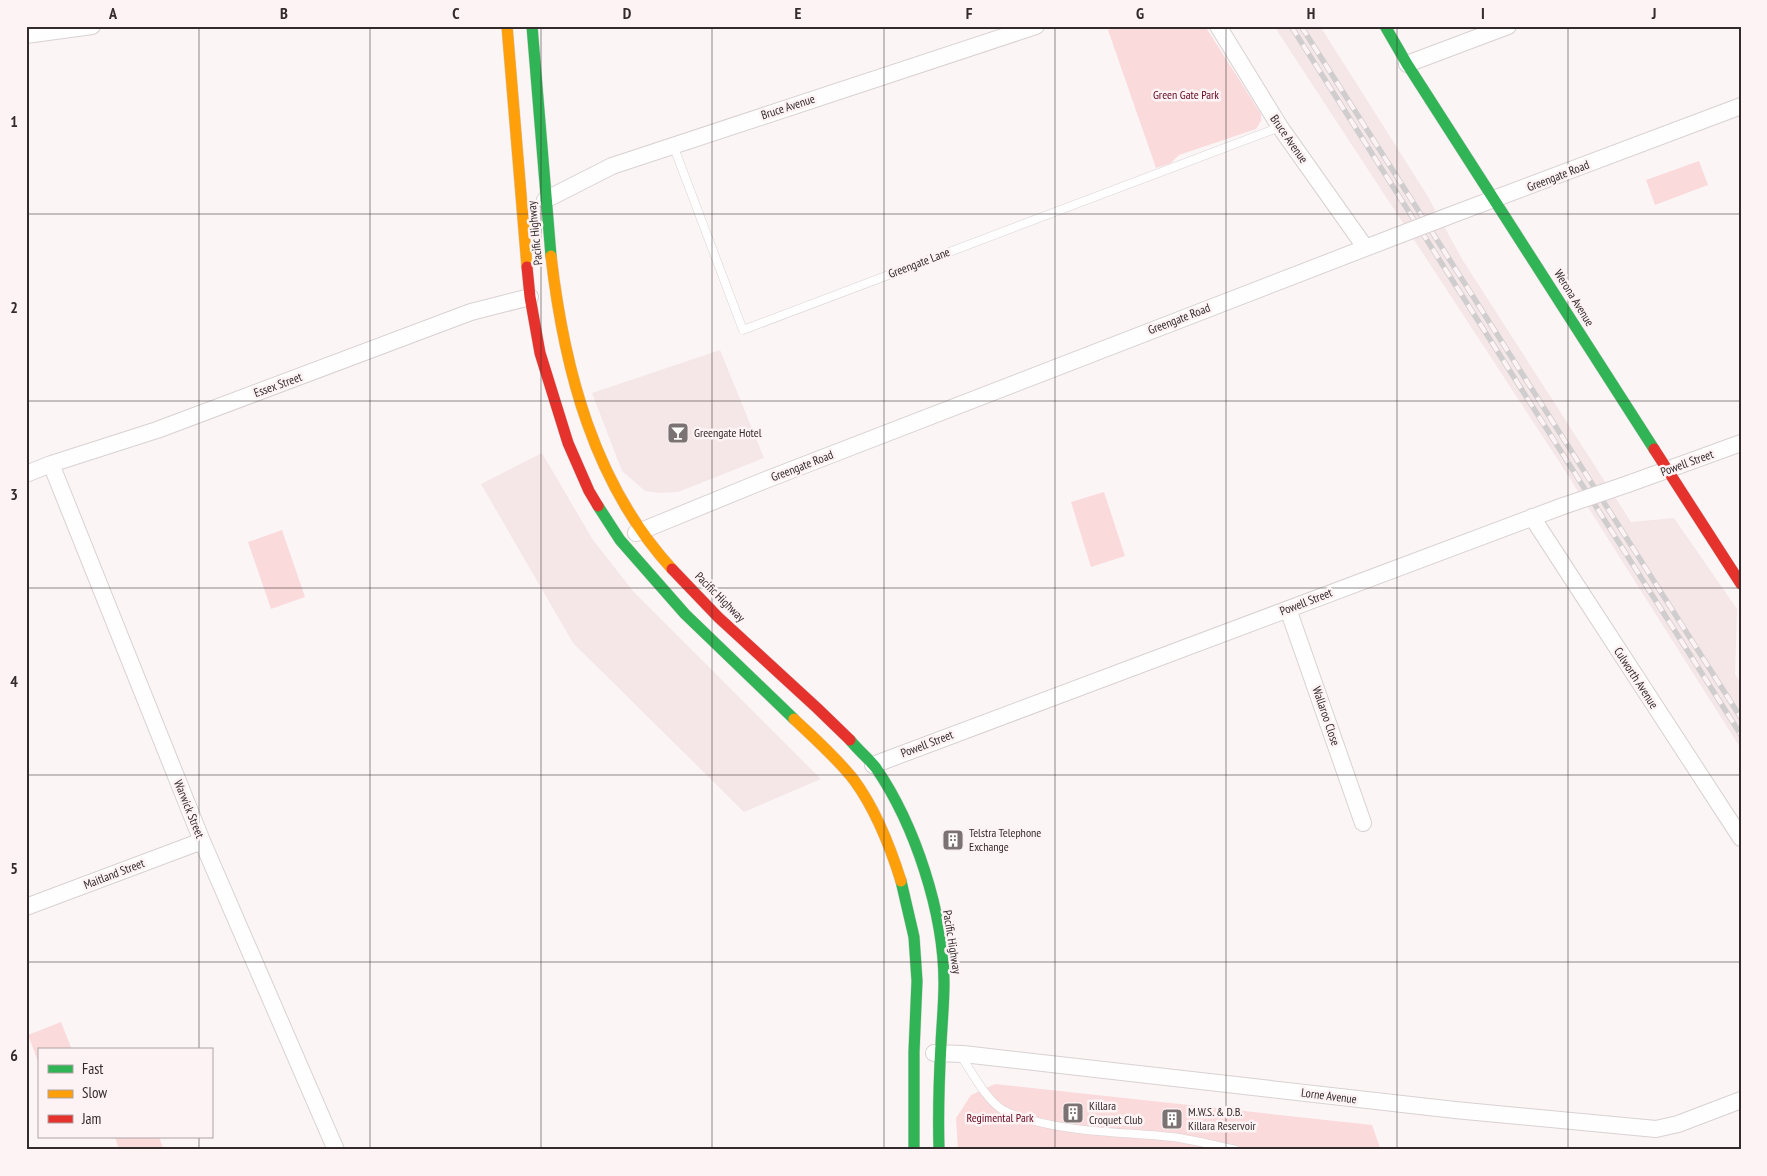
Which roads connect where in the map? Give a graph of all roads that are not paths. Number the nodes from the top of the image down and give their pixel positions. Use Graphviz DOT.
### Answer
graph roads {
  1 [pos="92,26"];
  2 [pos="507,26"];
  3 [pos="532,26"];
  4 [pos="1036,26"];
  5 [pos="1218,26"];
  6 [pos="1385,26"];
  7 [pos="1508,26"];
  8 [pos="26,35"];
  9 [pos="1407,64"];
  10 [pos="1741,106"];
  11 [pos="1280,127"];
  12 [pos="673,145"];
  13 [pos="545,200"];
  14 [pos="1496,200"];
  15 [pos="1365,247"];
  16 [pos="530,297"];
  17 [pos="1741,444"];
  18 [pos="51,464"];
  19 [pos="1668,470"];
  20 [pos="26,474"];
  21 [pos="1532,517"];
  22 [pos="640,531"];
  23 [pos="620,540"];
  24 [pos="1741,584"];
  25 [pos="1288,609"];
  26 [pos="873,764"];
  27 [pos="1363,823"];
  28 [pos="1741,838"];
  29 [pos="202,841"];
  30 [pos="26,907"];
  31 [pos="914,1052"];
  32 [pos="941,1053"];
  33 [pos="960,1054"];
  34 [pos="1741,1100"];
  35 [pos="939,1148"];
  36 [pos="910,1149"];
  37 [pos="336,1150"];
  38 [pos="1236,1150"];
  1 -- 8 [label="street"];
  2 -- 16 [label="main road, Pacific Highway"];
  3 -- 13 [label="main road, Pacific Highway"];
  4 -- 12 [label="street, Bruce Avenue"];
  5 -- 11 [label="street, Bruce Avenue"];
  6 -- 9 [label="main road, Werona Avenue"];
  7 -- 9 [label="street"];
  9 -- 14 [label="main road, Werona Avenue"];
  10 -- 14 [label="street, Greengate Road"];
  11 -- 12 [label="lane, Greengate Lane"];
  11 -- 15 [label="street, Bruce Avenue"];
  12 -- 13 [label="street, Bruce Avenue"];
  13 -- 22 [label="main road, Pacific Highway"];
  14 -- 15 [label="street, Greengate Road, bridge"];
  14 -- 19 [label="main road, Werona Avenue"];
  15 -- 22 [label="street, Greengate Road"];
  16 -- 18 [label="street, Essex Street"];
  16 -- 23 [label="main road, Pacific Highway"];
  17 -- 19 [label="street, Powell Street"];
  18 -- 20 [label="street, Essex Street"];
  18 -- 29 [label="street, Warwick Street"];
  19 -- 21 [label="street, Powell Street, bridge"];
  19 -- 24 [label="main road, Werona Avenue"];
  21 -- 25 [label="street, Powell Street"];
  21 -- 28 [label="street, Culworth Avenue"];
  22 -- 23 [label="street, Greengate Road"];
  22 -- 26 [label="main road, Pacific Highway"];
  23 -- 31 [label="main road, Pacific Highway"];
  25 -- 26 [label="street, Powell Street"];
  25 -- 27 [label="street, Wallaroo Close"];
  26 -- 32 [label="main road, Pacific Highway"];
  29 -- 30 [label="street, Maitland Street"];
  29 -- 37 [label="street, Warwick Street"];
  31 -- 32 [label="street, Lorne Avenue"];
  31 -- 36 [label="main road, Pacific Highway"];
  32 -- 33 [label="street, Lorne Avenue"];
  32 -- 35 [label="main road, Pacific Highway"];
  33 -- 34 [label="street, Lorne Avenue"];
  33 -- 38 [label="lane"];
  35 -- 36 [label="street"];
}
